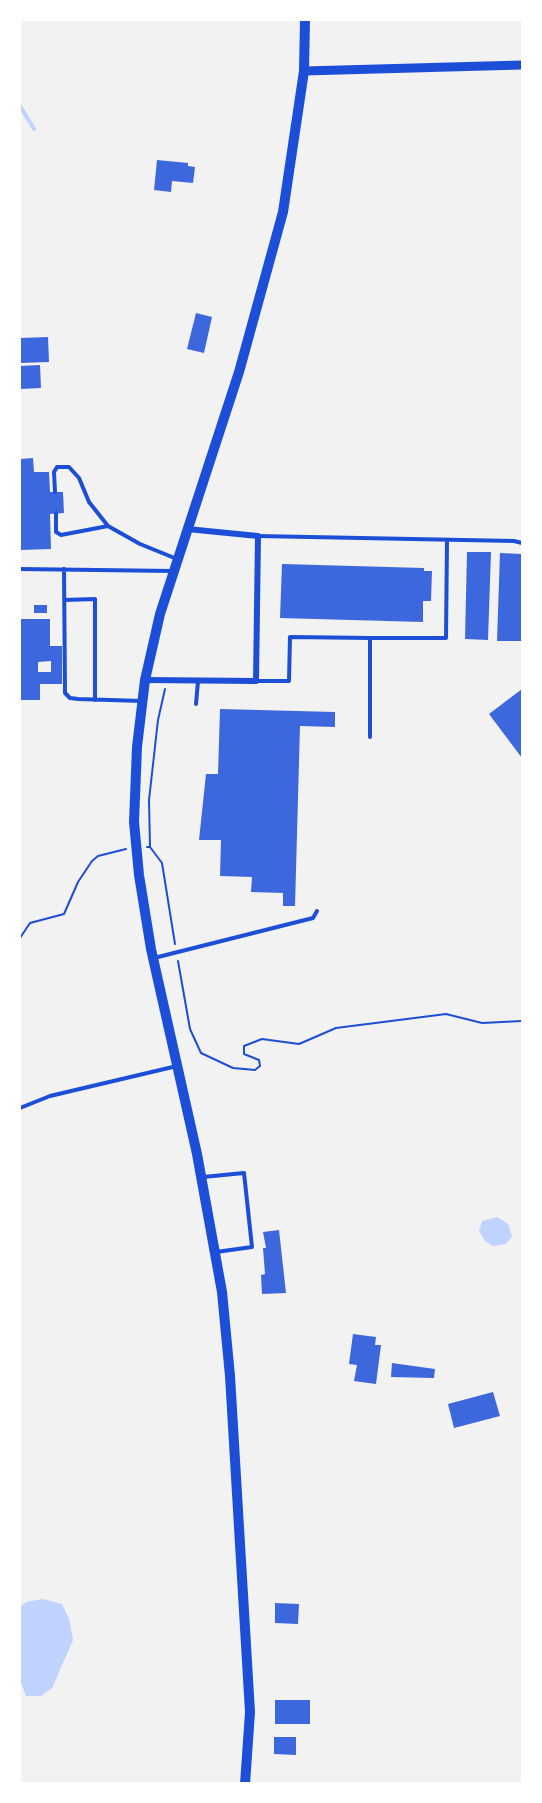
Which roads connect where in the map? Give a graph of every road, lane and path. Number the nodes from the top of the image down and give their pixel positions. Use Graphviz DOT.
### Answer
graph roads {
  1 [pos="306,20"];
  2 [pos="522,64"];
  3 [pos="304,71"];
  4 [pos="55,492"];
  5 [pos="56,513"];
  6 [pos="108,526"];
  7 [pos="188,530"];
  8 [pos="258,536"];
  9 [pos="447,540"];
  10 [pos="522,543"];
  11 [pos="178,559"];
  12 [pos="20,569"];
  13 [pos="64,569"];
  14 [pos="174,572"];
  15 [pos="64,600"];
  16 [pos="370,638"];
  17 [pos="145,680"];
  18 [pos="170,680"];
  19 [pos="198,680"];
  20 [pos="256,681"];
  21 [pos="95,700"];
  22 [pos="143,701"];
  23 [pos="195,704"];
  24 [pos="370,737"];
  25 [pos="150,847"];
  26 [pos="143,848"];
  27 [pos="129,849"];
  28 [pos="317,911"];
  29 [pos="20,938"];
  30 [pos="174,946"];
  31 [pos="153,959"];
  32 [pos="178,961"];
  33 [pos="522,1021"];
  34 [pos="177,1066"];
  35 [pos="20,1108"];
  36 [pos="202,1177"];
  37 [pos="216,1252"];
  38 [pos="245,1784"];
  1 -- 3 [label="main road"];
  2 -- 3 [label="street"];
  3 -- 7 [label="main road"];
  4 -- 6 [label="lane"];
  5 -- 6 [label="lane"];
  6 -- 11 [label="lane"];
  7 -- 8 [label="street"];
  7 -- 11 [label="main road"];
  8 -- 9 [label="lane"];
  8 -- 20 [label="street"];
  9 -- 10 [label="lane"];
  9 -- 16 [label="lane"];
  11 -- 14 [label="main road"];
  12 -- 13 [label="lane"];
  13 -- 14 [label="lane"];
  13 -- 15 [label="lane"];
  14 -- 17 [label="main road"];
  15 -- 21 [label="lane"];
  15 -- 21 [label="lane"];
  16 -- 20 [label="lane"];
  16 -- 24 [label="lane"];
  17 -- 18 [label="street"];
  17 -- 22 [label="main road"];
  18 -- 19 [label="street"];
  18 -- 25 [label="path"];
  19 -- 20 [label="street"];
  19 -- 23 [label="lane"];
  21 -- 22 [label="lane"];
  22 -- 31 [label="main road"];
  25 -- 26 [label="path"];
  25 -- 30 [label="path"];
  27 -- 29 [label="path"];
  28 -- 31 [label="lane"];
  31 -- 34 [label="main road"];
  32 -- 33 [label="path"];
  34 -- 35 [label="lane"];
  34 -- 36 [label="main road"];
  36 -- 37 [label="main road"];
  36 -- 37 [label="lane"];
  37 -- 38 [label="main road"];
}
